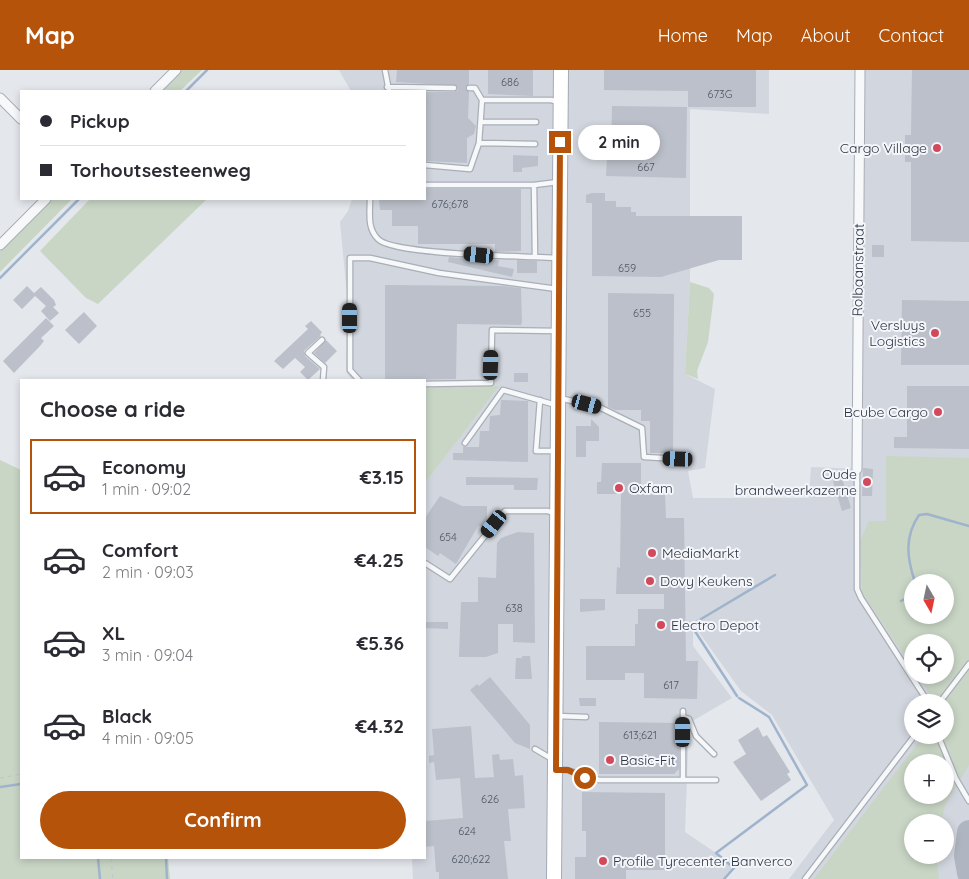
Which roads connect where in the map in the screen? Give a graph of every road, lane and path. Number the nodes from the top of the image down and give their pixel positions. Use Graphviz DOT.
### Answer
graph roads {
  1 [pos="176,70"];
  2 [pos="385,70"];
  3 [pos="560,70"];
  4 [pos="860,70"];
  5 [pos="454,88"];
  6 [pos="469,88"];
  7 [pos="388,89"];
  8 [pos="156,90"];
  9 [pos="0,98"];
  10 [pos="482,100"];
  11 [pos="560,103"];
  12 [pos="20,118"];
  13 [pos="482,122"];
  14 [pos="536,122"];
  15 [pos="479,143"];
  16 [pos="535,144"];
  17 [pos="426,165"];
  18 [pos="560,182"];
  19 [pos="426,185"];
  20 [pos="534,185"];
  21 [pos="45,200"];
  22 [pos="370,200"];
  23 [pos="0,245"];
  24 [pos="535,257"];
  25 [pos="559,258"];
  26 [pos="559,290"];
  27 [pos="558,331"];
  28 [pos="322,340"];
  29 [pos="323,379"];
  30 [pos="358,379"];
  31 [pos="426,384"];
  32 [pos="540,400"];
  33 [pos="558,401"];
  34 [pos="465,442"];
  35 [pos="557,451"];
  36 [pos="678,459"];
  37 [pos="857,469"];
  38 [pos="557,515"];
  39 [pos="426,564"];
  40 [pos="969,664"];
  41 [pos="923,694"];
  42 [pos="946,694"];
  43 [pos="556,716"];
  44 [pos="586,717"];
  45 [pos="908,744"];
  46 [pos="942,744"];
  47 [pos="535,749"];
  48 [pos="714,754"];
  49 [pos="556,765"];
  50 [pos="20,774"];
  51 [pos="0,778"];
  52 [pos="683,780"];
  53 [pos="716,780"];
  54 [pos="969,801"];
  55 [pos="111,859"];
  56 [pos="113,879"];
  57 [pos="554,879"];
  58 [pos="805,879"];
  1 -- 8 [label="street"];
  2 -- 7 [label="lane"];
  3 -- 11 [label="main road"];
  4 -- 37 [label="street, Rolbaanstraat"];
  5 -- 7 [label="lane"];
  6 -- 10 [label="lane"];
  9 -- 12 [label="street"];
  10 -- 11 [label="lane"];
  10 -- 13 [label="lane"];
  11 -- 18 [label="main road"];
  13 -- 14 [label="lane"];
  13 -- 15 [label="lane"];
  15 -- 16 [label="lane"];
  15 -- 17 [label="lane"];
  18 -- 20 [label="lane"];
  18 -- 25 [label="main road"];
  19 -- 20 [label="lane"];
  20 -- 24 [label="lane"];
  21 -- 23 [label="street"];
  22 -- 24 [label="lane"];
  24 -- 25 [label="lane"];
  25 -- 26 [label="main road"];
  26 -- 27 [label="main road"];
  26 -- 30 [label="lane"];
  27 -- 31 [label="lane"];
  27 -- 33 [label="main road"];
  28 -- 29 [label="lane"];
  32 -- 33 [label="lane"];
  32 -- 34 [label="lane"];
  32 -- 35 [label="lane"];
  33 -- 35 [label="main road"];
  33 -- 36 [label="lane"];
  35 -- 38 [label="main road"];
  37 -- 41 [label="lane"];
  38 -- 39 [label="lane"];
  38 -- 43 [label="main road"];
  40 -- 42 [label="lane"];
  43 -- 44 [label="lane"];
  43 -- 49 [label="main road"];
  45 -- 58 [label="lane"];
  46 -- 54 [label="lane"];
  47 -- 49 [label="lane"];
  48 -- 52 [label="lane"];
  49 -- 52 [label="lane"];
  49 -- 57 [label="main road"];
  50 -- 51 [label="path"];
  52 -- 53 [label="lane"];
  55 -- 56 [label="path"];
}
